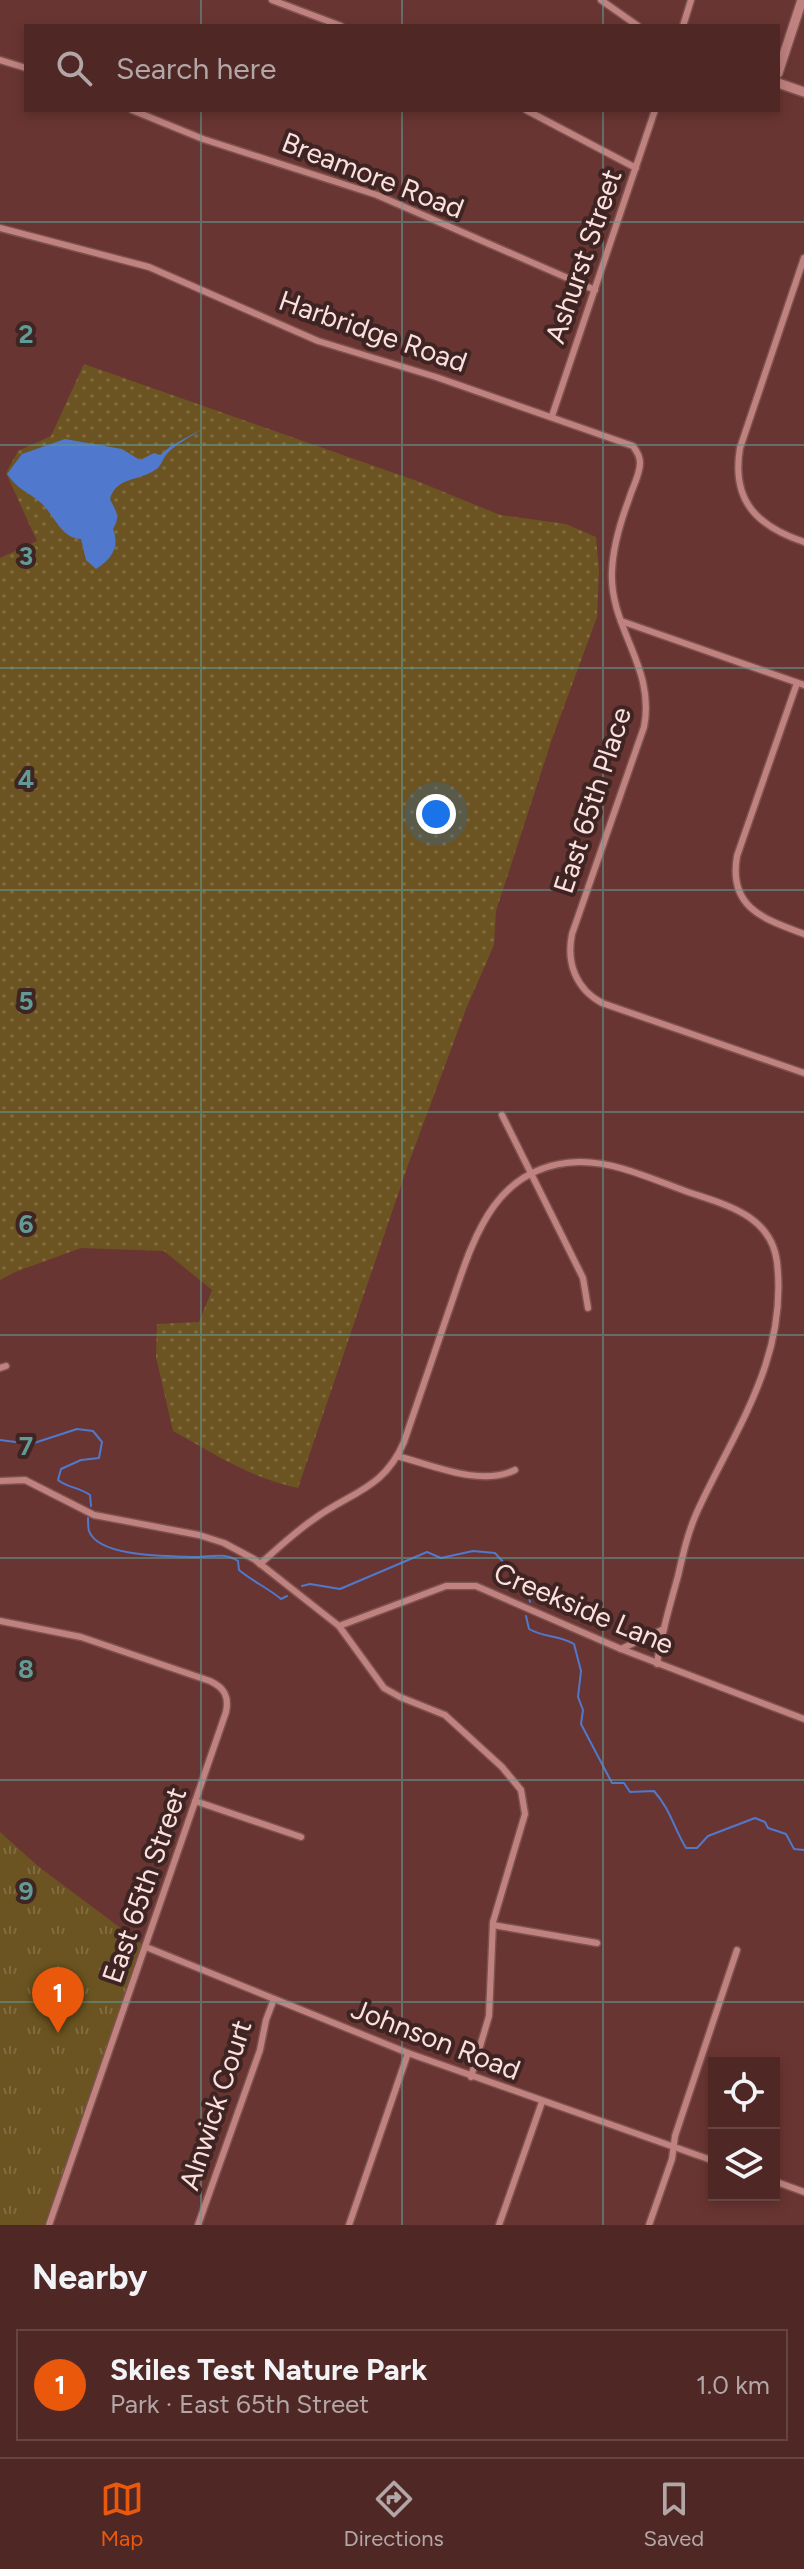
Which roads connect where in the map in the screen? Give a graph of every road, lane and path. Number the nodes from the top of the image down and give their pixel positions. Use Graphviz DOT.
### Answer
graph roads {
  1 [pos="272,0"];
  2 [pos="601,0"];
  3 [pos="691,0"];
  4 [pos="802,0"];
  5 [pos="336,24"];
  6 [pos="635,24"];
  7 [pos="684,24"];
  8 [pos="0,60"];
  9 [pos="24,67"];
  10 [pos="780,67"];
  11 [pos="780,84"];
  12 [pos="804,92"];
  13 [pos="137,112"];
  14 [pos="530,112"];
  15 [pos="654,112"];
  16 [pos="636,168"];
  17 [pos="0,228"];
  18 [pos="804,258"];
  19 [pos="595,290"];
  20 [pos="552,416"];
  21 [pos="638,453"];
  22 [pos="804,542"];
  23 [pos="621,621"];
  24 [pos="801,684"];
  25 [pos="804,934"];
  26 [pos="804,1073"];
  27 [pos="502,1115"];
  28 [pos="532,1173"];
  29 [pos="588,1308"];
  30 [pos="397,1456"];
  31 [pos="515,1470"];
  32 [pos="0,1481"];
  33 [pos="260,1564"];
  34 [pos="0,1621"];
  35 [pos="339,1626"];
  36 [pos="664,1629"];
  37 [pos="621,1649"];
  38 [pos="657,1664"];
  39 [pos="804,1719"];
  40 [pos="195,1801"];
  41 [pos="301,1837"];
  42 [pos="493,1925"];
  43 [pos="597,1943"];
  44 [pos="146,1947"];
  45 [pos="737,1950"];
  46 [pos="274,1999"];
  47 [pos="408,2053"];
  48 [pos="471,2077"];
  49 [pos="542,2102"];
  50 [pos="673,2147"];
  51 [pos="708,2159"];
  52 [pos="780,2183"];
  53 [pos="804,2192"];
  54 [pos="49,2225"];
  55 [pos="198,2225"];
  56 [pos="349,2225"];
  57 [pos="499,2225"];
  58 [pos="649,2225"];
  1 -- 5 [label="street"];
  2 -- 6 [label="street"];
  3 -- 7 [label="street"];
  4 -- 10 [label="street"];
  8 -- 9 [label="street"];
  11 -- 12 [label="street"];
  13 -- 19 [label="street, Breamore Road"];
  14 -- 16 [label="street"];
  15 -- 16 [label="street, Ashurst Street"];
  16 -- 19 [label="street, Ashurst Street"];
  17 -- 20 [label="street, Harbridge Road"];
  18 -- 22 [label="street"];
  19 -- 20 [label="street, Ashurst Street"];
  20 -- 21 [label="street, Harbridge Road"];
  21 -- 23 [label="street, East 65th Place"];
  23 -- 24 [label="street"];
  23 -- 26 [label="street, East 65th Place"];
  24 -- 25 [label="street"];
  27 -- 28 [label="street"];
  28 -- 29 [label="street"];
  28 -- 30 [label="street"];
  28 -- 36 [label="street"];
  30 -- 31 [label="street"];
  30 -- 33 [label="street"];
  32 -- 33 [label="street"];
  33 -- 35 [label="street"];
  34 -- 40 [label="street, East 65th Street"];
  35 -- 37 [label="street, Creekside Lane"];
  35 -- 42 [label="street"];
  36 -- 37 [label="street"];
  36 -- 38 [label="street"];
  37 -- 38 [label="street, Creekside Lane"];
  38 -- 39 [label="street, Creekside Lane"];
  40 -- 41 [label="street"];
  40 -- 44 [label="street, East 65th Street"];
  42 -- 43 [label="street"];
  42 -- 48 [label="street"];
  44 -- 46 [label="street, Johnson Road"];
  44 -- 54 [label="street, East 65th Street"];
  45 -- 50 [label="street"];
  46 -- 47 [label="street, Johnson Road"];
  46 -- 55 [label="street, Alnwick Court"];
  47 -- 48 [label="street, Johnson Road"];
  47 -- 56 [label="street"];
  48 -- 49 [label="street, Johnson Road"];
  49 -- 50 [label="street, Johnson Road"];
  49 -- 57 [label="street"];
  50 -- 51 [label="street, Johnson Road"];
  50 -- 58 [label="street"];
  52 -- 53 [label="street"];
}
